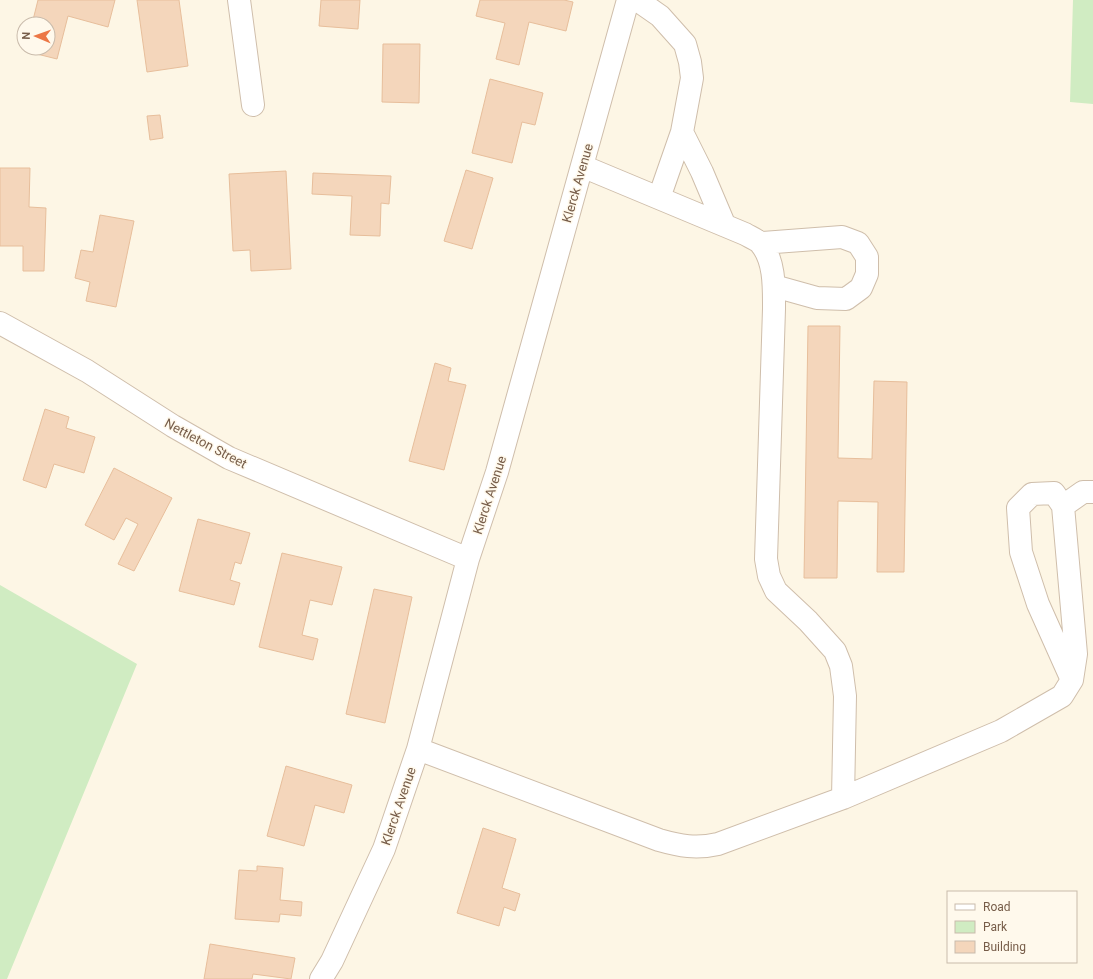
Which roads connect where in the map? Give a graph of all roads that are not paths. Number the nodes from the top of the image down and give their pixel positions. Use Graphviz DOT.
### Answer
graph roads {
  1 [pos="239,0"];
  2 [pos="628,0"];
  3 [pos="637,0"];
  4 [pos="253,105"];
  5 [pos="682,132"];
  6 [pos="582,166"];
  7 [pos="659,198"];
  8 [pos="724,224"];
  9 [pos="761,243"];
  10 [pos="774,286"];
  11 [pos="0,323"];
  12 [pos="1093,492"];
  13 [pos="1063,506"];
  14 [pos="468,559"];
  15 [pos="1072,680"];
  16 [pos="418,749"];
  17 [pos="843,798"];
  18 [pos="321,979"];
  1 -- 4 [label="street"];
  2 -- 6 [label="street, Klerck Avenue"];
  3 -- 5 [label="street"];
  5 -- 7 [label="street"];
  5 -- 8 [label="street"];
  6 -- 7 [label="street"];
  6 -- 14 [label="street, Klerck Avenue"];
  7 -- 8 [label="street"];
  8 -- 9 [label="street"];
  9 -- 10 [label="street"];
  9 -- 10 [label="street"];
  10 -- 17 [label="street"];
  11 -- 14 [label="street, Nettleton Street"];
  12 -- 13 [label="street"];
  13 -- 15 [label="street"];
  13 -- 15 [label="street"];
  14 -- 16 [label="street, Klerck Avenue"];
  15 -- 17 [label="street"];
  16 -- 17 [label="street"];
  16 -- 18 [label="street, Klerck Avenue"];
}
